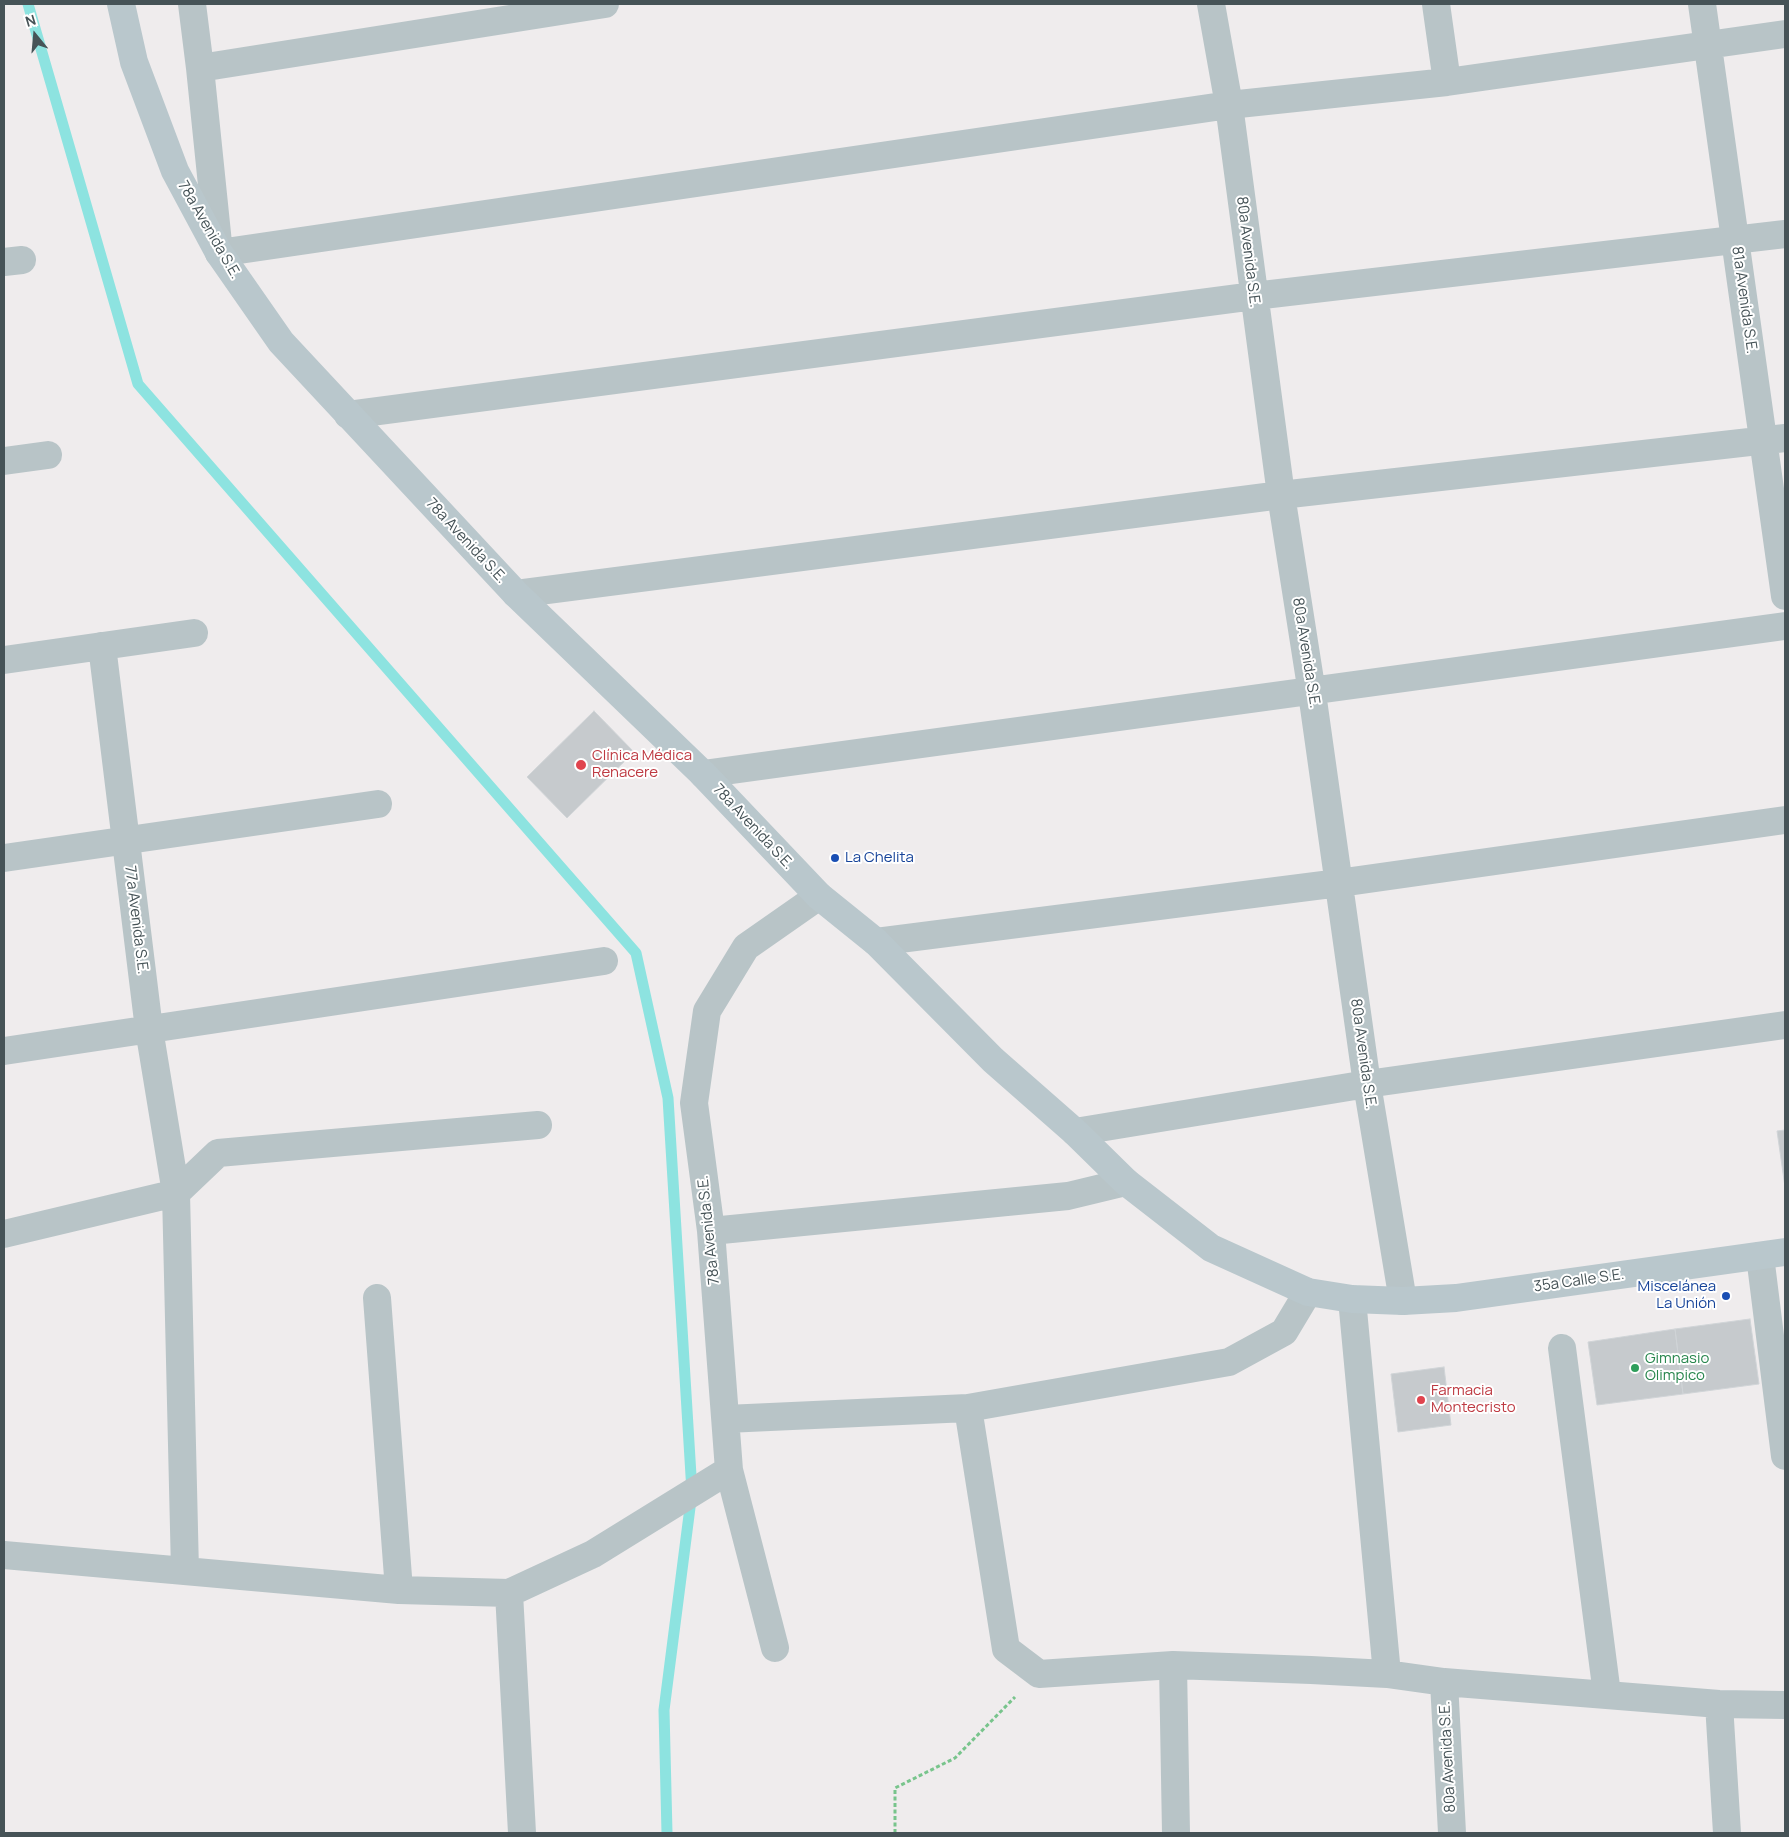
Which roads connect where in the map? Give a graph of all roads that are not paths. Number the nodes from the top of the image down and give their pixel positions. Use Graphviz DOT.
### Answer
graph roads {
  1 [pos="120,4"];
  2 [pos="192,4"];
  3 [pos="605,4"];
  4 [pos="1211,4"];
  5 [pos="1436,4"];
  6 [pos="1702,4"];
  7 [pos="1785,34"];
  8 [pos="1708,45"];
  9 [pos="200,68"];
  10 [pos="1447,82"];
  11 [pos="1229,105"];
  12 [pos="1785,234"];
  13 [pos="1735,241"];
  14 [pos="219,253"];
  15 [pos="1254,296"];
  16 [pos="348,415"];
  17 [pos="1774,440"];
  18 [pos="48,455"];
  19 [pos="4,461"];
  20 [pos="1281,494"];
  21 [pos="516,594"];
  22 [pos="1785,596"];
  23 [pos="1785,626"];
  24 [pos="194,633"];
  25 [pos="102,646"];
  26 [pos="4,660"];
  27 [pos="1312,692"];
  28 [pos="703,774"];
  29 [pos="378,804"];
  30 [pos="1785,820"];
  31 [pos="126,840"];
  32 [pos="4,858"];
  33 [pos="1339,883"];
  34 [pos="818,896"];
  35 [pos="876,942"];
  36 [pos="604,961"];
  37 [pos="1785,1025"];
  38 [pos="150,1029"];
  39 [pos="4,1051"];
  40 [pos="1367,1084"];
  41 [pos="538,1125"];
  42 [pos="1075,1132"];
  43 [pos="1126,1182"];
  44 [pos="176,1193"];
  45 [pos="711,1230"];
  46 [pos="4,1234"];
  47 [pos="1772,1254"];
  48 [pos="1308,1292"];
  49 [pos="377,1298"];
  50 [pos="1352,1299"];
  51 [pos="1403,1301"];
  52 [pos="1562,1348"];
  53 [pos="968,1408"];
  54 [pos="726,1419"];
  55 [pos="1785,1456"];
  56 [pos="728,1470"];
  57 [pos="4,1555"];
  58 [pos="185,1571"];
  59 [pos="399,1590"];
  60 [pos="509,1593"];
  61 [pos="774,1648"];
  62 [pos="1173,1665"];
  63 [pos="1387,1674"];
  64 [pos="1444,1682"];
  65 [pos="1608,1694"];
  66 [pos="1719,1704"];
  67 [pos="1785,1705"];
  68 [pos="522,1833"];
  69 [pos="1176,1833"];
  70 [pos="1452,1833"];
  71 [pos="1727,1833"];
  1 -- 14 [label="street, 78a Avenida S.E."];
  2 -- 9 [label="street"];
  3 -- 9 [label="street"];
  4 -- 11 [label="street, 80a Avenida S.E."];
  5 -- 10 [label="street"];
  6 -- 8 [label="street, 81a Avenida S.E."];
  7 -- 8 [label="street"];
  8 -- 10 [label="street"];
  8 -- 13 [label="street, 81a Avenida S.E."];
  9 -- 14 [label="street"];
  10 -- 11 [label="street"];
  11 -- 14 [label="street"];
  11 -- 15 [label="street, 80a Avenida S.E."];
  12 -- 13 [label="street"];
  13 -- 15 [label="street"];
  13 -- 17 [label="street, 81a Avenida S.E."];
  14 -- 16 [label="street, 78a Avenida S.E."];
  15 -- 16 [label="street"];
  15 -- 20 [label="street, 80a Avenida S.E."];
  16 -- 21 [label="street, 78a Avenida S.E."];
  17 -- 20 [label="street"];
  17 -- 22 [label="street, 81a Avenida S.E."];
  18 -- 19 [label="street"];
  20 -- 21 [label="street"];
  20 -- 27 [label="street, 80a Avenida S.E."];
  21 -- 28 [label="street, 78a Avenida S.E."];
  23 -- 27 [label="street"];
  24 -- 25 [label="street"];
  25 -- 26 [label="street"];
  25 -- 31 [label="street, 77a Avenida S.E."];
  27 -- 28 [label="street"];
  27 -- 33 [label="street, 80a Avenida S.E."];
  28 -- 34 [label="street, 78a Avenida S.E."];
  29 -- 31 [label="street"];
  30 -- 33 [label="street"];
  31 -- 32 [label="street"];
  31 -- 38 [label="street, 77a Avenida S.E."];
  33 -- 35 [label="street"];
  33 -- 40 [label="street, 80a Avenida S.E."];
  34 -- 35 [label="street, 35a Calle S.E."];
  34 -- 45 [label="street, 78a Avenida S.E."];
  35 -- 42 [label="street, 35a Calle S.E."];
  36 -- 38 [label="street"];
  37 -- 40 [label="street"];
  38 -- 39 [label="street"];
  38 -- 44 [label="street, 77a Avenida S.E."];
  40 -- 42 [label="street"];
  40 -- 51 [label="street, 80a Avenida S.E."];
  41 -- 44 [label="street"];
  42 -- 43 [label="street, 35a Calle S.E."];
  43 -- 45 [label="street"];
  43 -- 48 [label="street, 35a Calle S.E."];
  44 -- 46 [label="street"];
  44 -- 58 [label="street, 77a Avenida S.E."];
  45 -- 54 [label="street, 78a Avenida S.E."];
  47 -- 51 [label="street, 35a Calle S.E."];
  47 -- 55 [label="street"];
  48 -- 50 [label="street, 35a Calle S.E."];
  48 -- 53 [label="street"];
  49 -- 59 [label="street"];
  50 -- 51 [label="street, 35a Calle S.E."];
  50 -- 63 [label="street"];
  52 -- 65 [label="street"];
  53 -- 54 [label="street"];
  53 -- 62 [label="street"];
  54 -- 56 [label="street, 78a Avenida S.E."];
  56 -- 60 [label="street"];
  56 -- 61 [label="street, 78a Avenida S.E."];
  57 -- 58 [label="street"];
  58 -- 59 [label="street"];
  59 -- 60 [label="street"];
  60 -- 68 [label="street"];
  62 -- 63 [label="street"];
  62 -- 69 [label="street"];
  63 -- 64 [label="street"];
  64 -- 65 [label="street"];
  64 -- 70 [label="street, 80a Avenida S.E."];
  65 -- 66 [label="street"];
  66 -- 67 [label="street"];
  66 -- 71 [label="street"];
}
